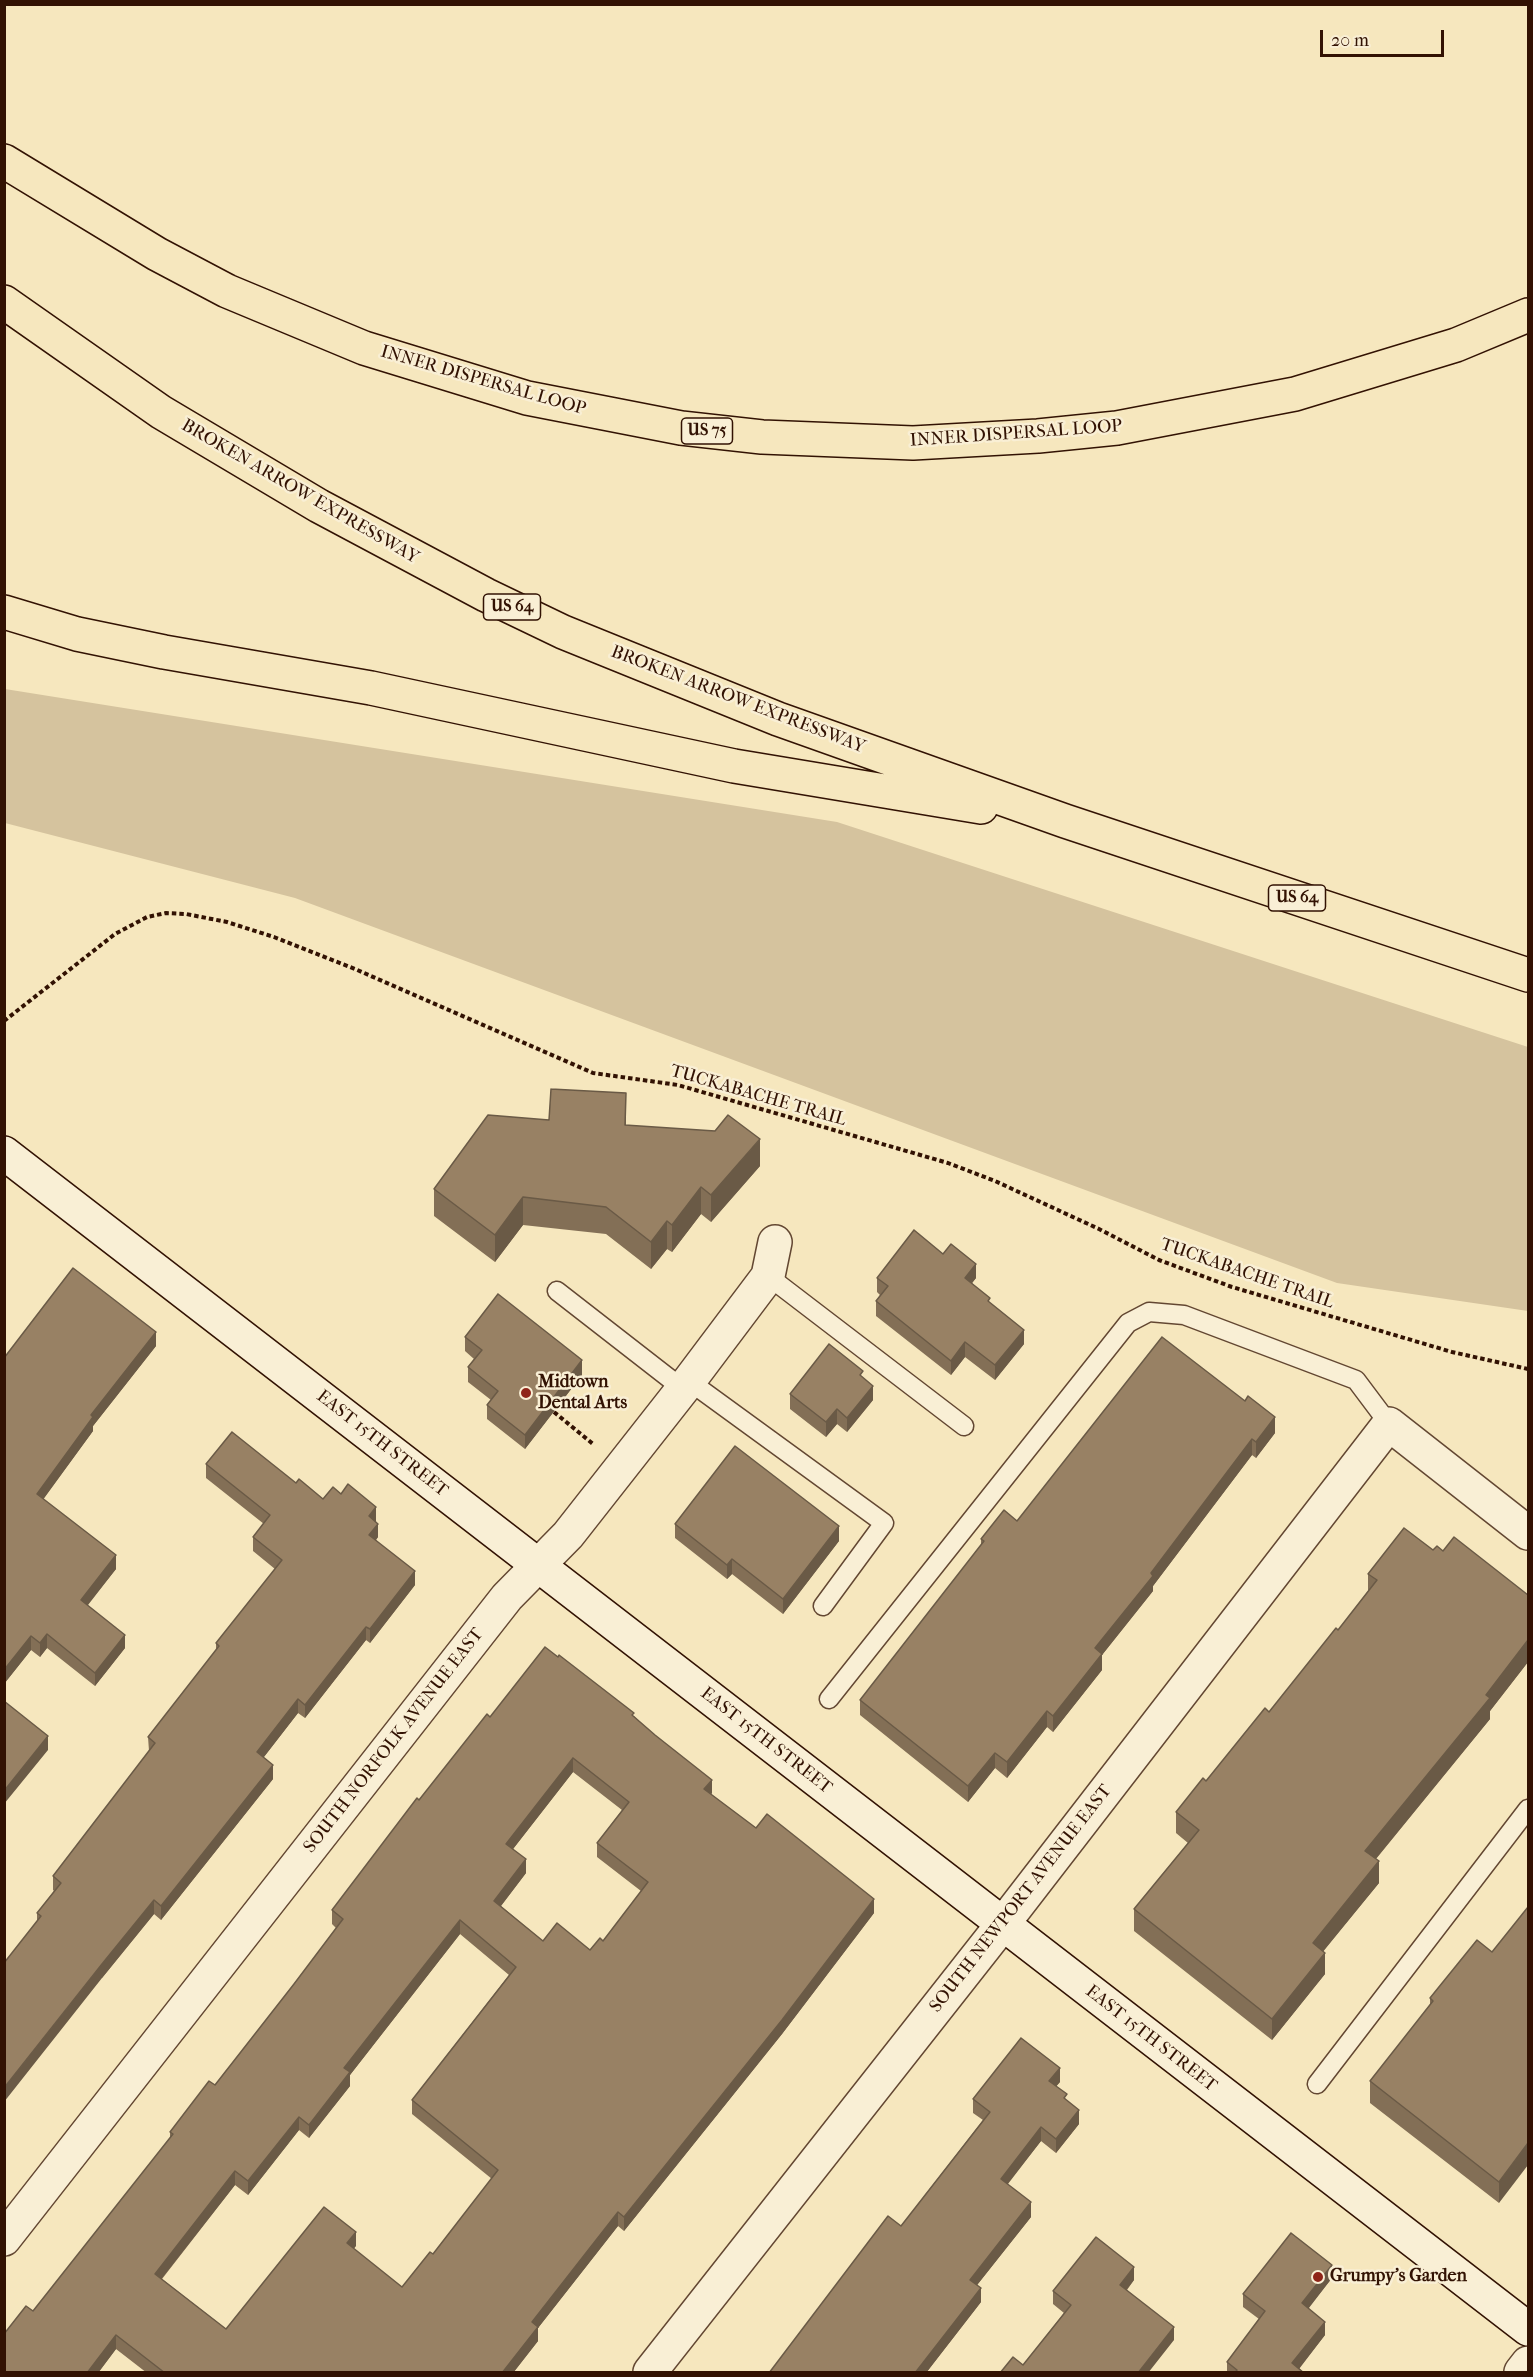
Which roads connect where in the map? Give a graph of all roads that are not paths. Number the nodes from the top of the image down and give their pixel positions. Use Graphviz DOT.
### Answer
graph roads {
  1 [pos="4,161"];
  2 [pos="4,302"];
  3 [pos="1528,315"];
  4 [pos="4,612"];
  5 [pos="1065,821"];
  6 [pos="1528,975"];
  7 [pos="4,1153"];
  8 [pos="775,1242"];
  9 [pos="768,1276"];
  10 [pos="557,1291"];
  11 [pos="686,1385"];
  12 [pos="1389,1424"];
  13 [pos="964,1426"];
  14 [pos="1528,1533"];
  15 [pos="538,1565"];
  16 [pos="823,1606"];
  17 [pos="830,1699"];
  18 [pos="1528,1809"];
  19 [pos="1002,1925"];
  20 [pos="1317,2084"];
  21 [pos="4,2240"];
  22 [pos="1528,2329"];
  23 [pos="1528,2362"];
  24 [pos="650,2373"];
  25 [pos="1521,2373"];
  1 -- 3 [label="highway, INNER DISPERSAL LOOP / US 75"];
  2 -- 5 [label="highway, BROKEN ARROW EXPRESSWAY / US 64"];
  4 -- 5 [label="highway"];
  5 -- 6 [label="highway, BROKEN ARROW EXPRESSWAY / US 64"];
  7 -- 15 [label="street, EAST 15TH STREET"];
  8 -- 9 [label="street, SOUTH NORFOLK AVENUE EAST"];
  9 -- 11 [label="street, SOUTH NORFOLK AVENUE EAST"];
  9 -- 13 [label="lane"];
  10 -- 11 [label="lane"];
  11 -- 15 [label="street, SOUTH NORFOLK AVENUE EAST"];
  11 -- 16 [label="lane"];
  12 -- 14 [label="street"];
  12 -- 17 [label="lane"];
  12 -- 19 [label="street, SOUTH NEWPORT AVENUE EAST"];
  15 -- 19 [label="street, EAST 15TH STREET"];
  15 -- 21 [label="street, SOUTH NORFOLK AVENUE EAST"];
  18 -- 20 [label="lane"];
  19 -- 22 [label="street, EAST 15TH STREET"];
  19 -- 24 [label="street, SOUTH NEWPORT AVENUE EAST"];
  23 -- 25 [label="street"];
}
